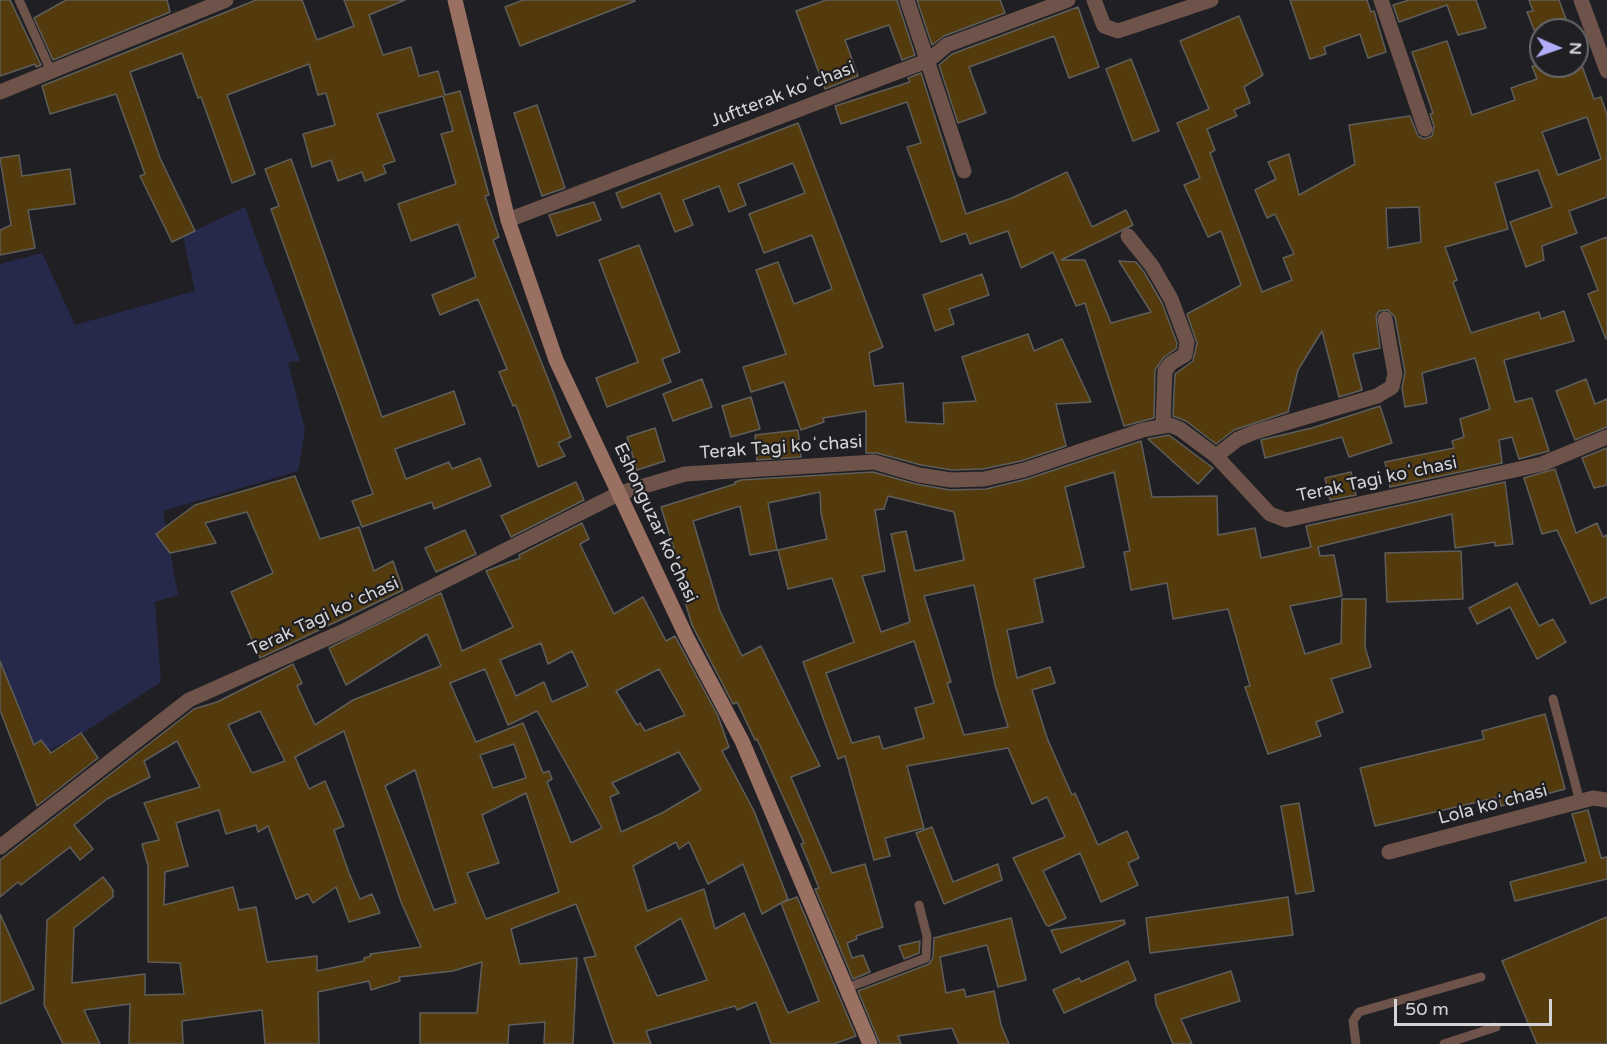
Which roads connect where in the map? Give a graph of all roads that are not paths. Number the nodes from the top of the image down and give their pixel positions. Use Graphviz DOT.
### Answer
graph roads {
  1 [pos="19,0"];
  2 [pos="226,0"];
  3 [pos="907,0"];
  4 [pos="1068,0"];
  5 [pos="1094,0"];
  6 [pos="1211,0"];
  7 [pos="1381,0"];
  8 [pos="1581,0"];
  9 [pos="459,1"];
  10 [pos="928,60"];
  11 [pos="51,71"];
  12 [pos="1607,71"];
  13 [pos="0,92"];
  14 [pos="1425,129"];
  15 [pos="964,171"];
  16 [pos="508,220"];
  17 [pos="1128,236"];
  18 [pos="1385,320"];
  19 [pos="1163,425"];
  20 [pos="1607,437"];
  21 [pos="1216,456"];
  22 [pos="620,493"];
  23 [pos="1552,699"];
  24 [pos="1607,800"];
  25 [pos="1580,802"];
  26 [pos="0,846"];
  27 [pos="1389,852"];
  28 [pos="919,905"];
  29 [pos="1481,977"];
  30 [pos="847,988"];
  31 [pos="1496,1027"];
  32 [pos="870,1044"];
  33 [pos="1356,1044"];
  34 [pos="1444,1044"];
  1 -- 11 [label="lane"];
  2 -- 11 [label="street"];
  3 -- 10 [label="street"];
  4 -- 10 [label="street, Juftterak koʻchasi"];
  5 -- 6 [label="street"];
  7 -- 14 [label="street"];
  8 -- 12 [label="street"];
  9 -- 16 [label="street, Eshonguzar ko'chasi"];
  10 -- 15 [label="street"];
  10 -- 16 [label="street, Juftterak koʻchasi"];
  11 -- 13 [label="street"];
  16 -- 22 [label="street, Eshonguzar ko'chasi"];
  17 -- 19 [label="street"];
  18 -- 21 [label="street"];
  19 -- 21 [label="street, Terak Tagi koʻchasi"];
  19 -- 22 [label="street, Terak Tagi koʻchasi"];
  20 -- 21 [label="street, Terak Tagi koʻchasi"];
  22 -- 26 [label="street, Terak Tagi koʻchasi"];
  22 -- 30 [label="street, Eshonguzar ko'chasi"];
  23 -- 25 [label="lane"];
  24 -- 25 [label="street, Lola koʻchasi"];
  25 -- 27 [label="street, Lola koʻchasi"];
  28 -- 30 [label="lane"];
  29 -- 33 [label="lane"];
  30 -- 32 [label="street, Eshonguzar ko'chasi"];
  31 -- 34 [label="lane"];
}
